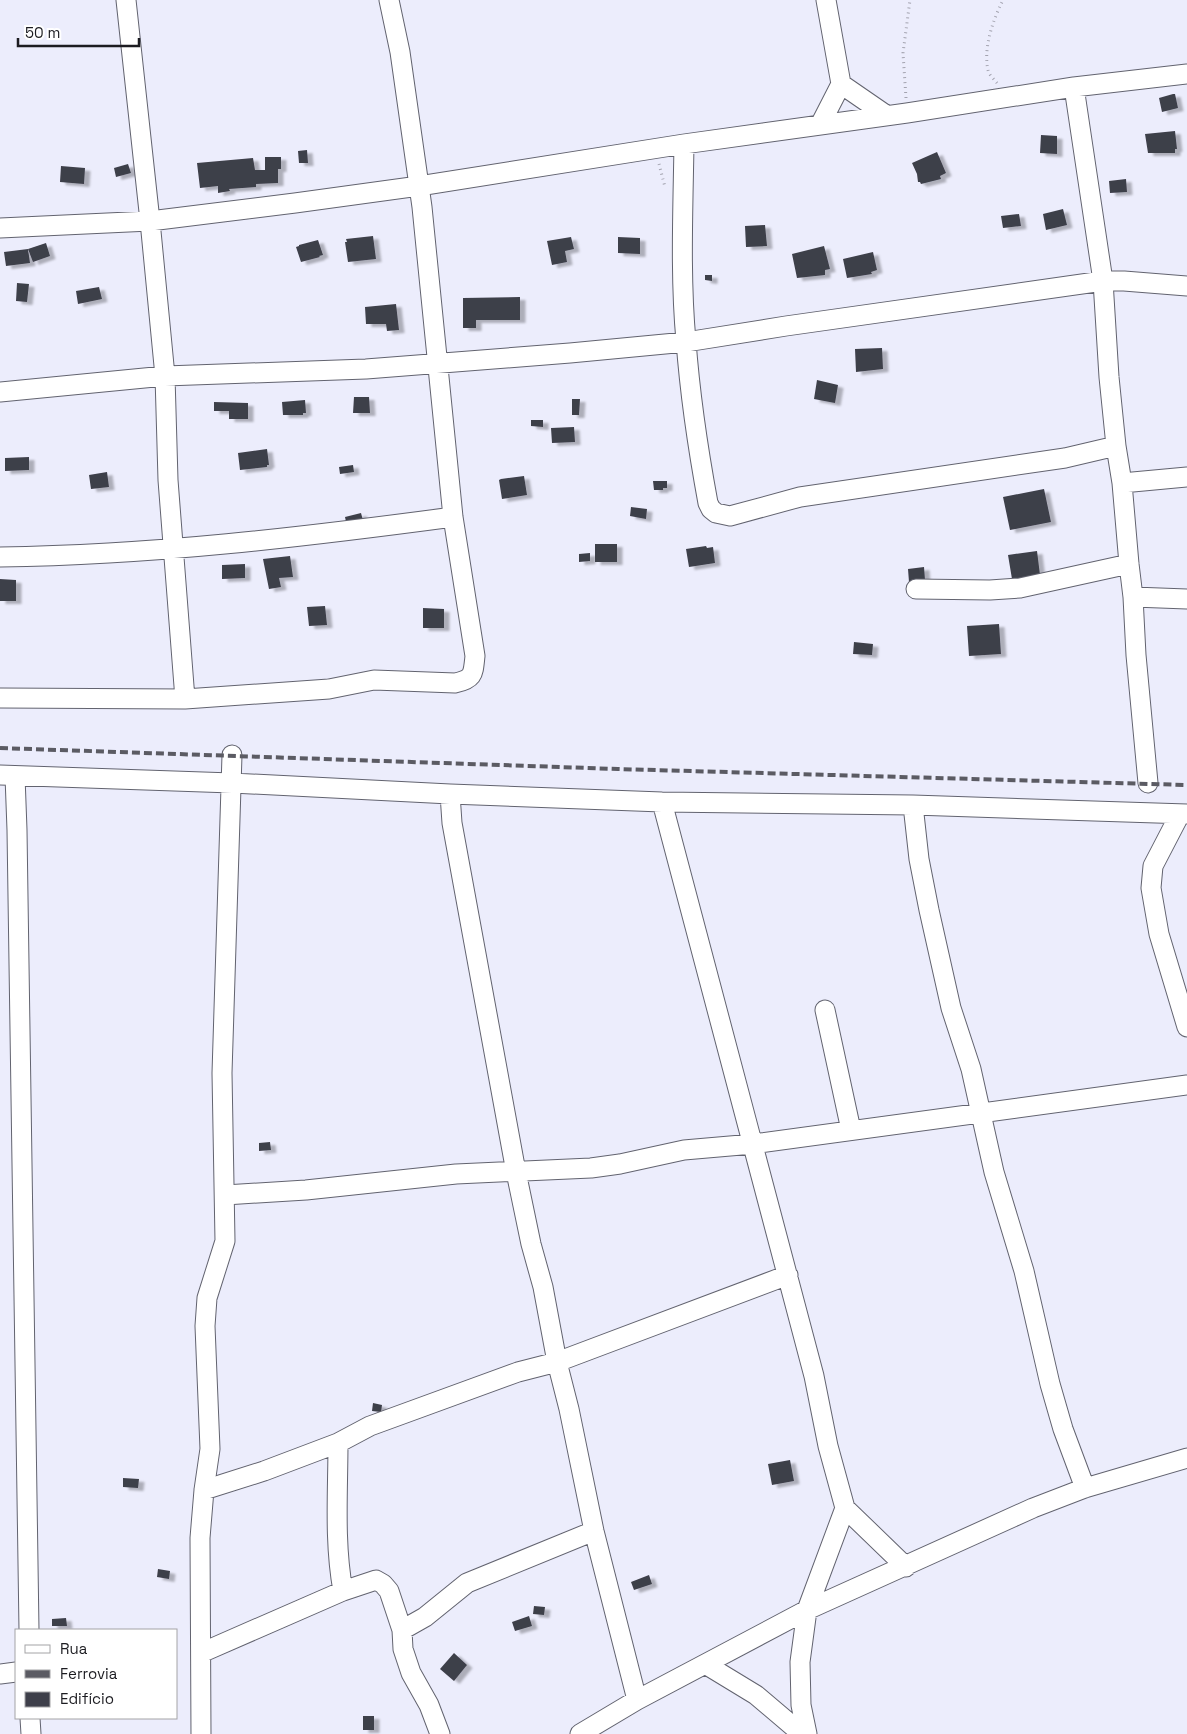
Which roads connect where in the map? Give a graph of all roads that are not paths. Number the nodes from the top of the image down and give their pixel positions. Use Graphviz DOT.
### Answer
graph roads {
  1 [pos="126,0"];
  2 [pos="389,0"];
  3 [pos="826,0"];
  4 [pos="1187,74"];
  5 [pos="841,84"];
  6 [pos="1074,87"];
  7 [pos="886,115"];
  8 [pos="820,125"];
  9 [pos="684,144"];
  10 [pos="419,186"];
  11 [pos="150,221"];
  12 [pos="0,228"];
  13 [pos="1103,281"];
  14 [pos="1187,286"];
  15 [pos="686,342"];
  16 [pos="437,364"];
  17 [pos="165,376"];
  18 [pos="0,392"];
  19 [pos="1116,446"];
  20 [pos="1187,477"];
  21 [pos="1122,483"];
  22 [pos="454,517"];
  23 [pos="174,549"];
  24 [pos="0,557"];
  25 [pos="1129,564"];
  26 [pos="916,590"];
  27 [pos="1134,598"];
  28 [pos="1187,599"];
  29 [pos="0,698"];
  30 [pos="185,699"];
  31 [pos="232,755"];
  32 [pos="7,775"];
  33 [pos="232,783"];
  34 [pos="1148,783"];
  35 [pos="450,794"];
  36 [pos="662,802"];
  37 [pos="913,805"];
  38 [pos="1183,814"];
  39 [pos="825,1010"];
  40 [pos="1187,1027"];
  41 [pos="1187,1085"];
  42 [pos="981,1112"];
  43 [pos="851,1130"];
  44 [pos="754,1144"];
  45 [pos="516,1172"];
  46 [pos="224,1196"];
  47 [pos="788,1275"];
  48 [pos="557,1362"];
  49 [pos="338,1443"];
  50 [pos="1187,1458"];
  51 [pos="1085,1488"];
  52 [pos="204,1490"];
  53 [pos="845,1508"];
  54 [pos="594,1531"];
  55 [pos="906,1566"];
  56 [pos="343,1590"];
  57 [pos="808,1610"];
  58 [pos="29,1629"];
  59 [pos="402,1630"];
  60 [pos="201,1653"];
  61 [pos="705,1664"];
  62 [pos="15,1672"];
  63 [pos="0,1674"];
  64 [pos="636,1700"];
  65 [pos="30,1719"];
  66 [pos="31,1734"];
  67 [pos="201,1734"];
  68 [pos="440,1734"];
  69 [pos="580,1734"];
  70 [pos="802,1734"];
  71 [pos="807,1734"];
  1 -- 11 [label="street"];
  2 -- 10 [label="street"];
  3 -- 5 [label="street"];
  4 -- 6 [label="street"];
  5 -- 7 [label="street"];
  5 -- 8 [label="street"];
  6 -- 7 [label="street"];
  6 -- 13 [label="street"];
  7 -- 8 [label="street"];
  8 -- 9 [label="street"];
  9 -- 10 [label="street"];
  9 -- 15 [label="street"];
  10 -- 11 [label="street"];
  10 -- 16 [label="street"];
  11 -- 12 [label="street"];
  11 -- 17 [label="street"];
  13 -- 14 [label="street"];
  13 -- 15 [label="street"];
  13 -- 19 [label="street"];
  15 -- 16 [label="street"];
  15 -- 19 [label="street"];
  16 -- 17 [label="street"];
  16 -- 22 [label="street"];
  17 -- 18 [label="street"];
  17 -- 23 [label="street"];
  19 -- 21 [label="street"];
  20 -- 21 [label="street"];
  21 -- 25 [label="street"];
  22 -- 23 [label="street"];
  22 -- 30 [label="street"];
  23 -- 24 [label="street"];
  23 -- 30 [label="street"];
  25 -- 26 [label="street"];
  25 -- 27 [label="street"];
  27 -- 28 [label="street"];
  27 -- 34 [label="street"];
  29 -- 30 [label="street"];
  31 -- 33 [label="street"];
  32 -- 33 [label="street"];
  32 -- 58 [label="street"];
  33 -- 35 [label="street"];
  33 -- 46 [label="street"];
  35 -- 36 [label="street"];
  35 -- 45 [label="street"];
  36 -- 37 [label="street"];
  36 -- 44 [label="street"];
  37 -- 38 [label="street"];
  37 -- 42 [label="street"];
  38 -- 40 [label="street"];
  39 -- 43 [label="street"];
  41 -- 42 [label="street"];
  42 -- 43 [label="street"];
  42 -- 51 [label="street"];
  43 -- 44 [label="street"];
  44 -- 45 [label="street"];
  44 -- 47 [label="street"];
  45 -- 46 [label="street"];
  45 -- 48 [label="street"];
  46 -- 52 [label="street"];
  47 -- 48 [label="street"];
  47 -- 53 [label="street"];
  48 -- 49 [label="street"];
  48 -- 54 [label="street"];
  49 -- 52 [label="street"];
  49 -- 56 [label="street"];
  50 -- 51 [label="street"];
  51 -- 55 [label="street"];
  52 -- 60 [label="street"];
  53 -- 55 [label="street"];
  53 -- 57 [label="street"];
  54 -- 59 [label="street"];
  54 -- 64 [label="street"];
  55 -- 57 [label="street"];
  56 -- 59 [label="street"];
  56 -- 60 [label="street"];
  57 -- 61 [label="street"];
  57 -- 71 [label="street"];
  59 -- 68 [label="street"];
  60 -- 67 [label="street"];
  61 -- 64 [label="street"];
  61 -- 70 [label="street"];
  62 -- 63 [label="street"];
  64 -- 69 [label="street"];
  65 -- 66 [label="street"];
}
